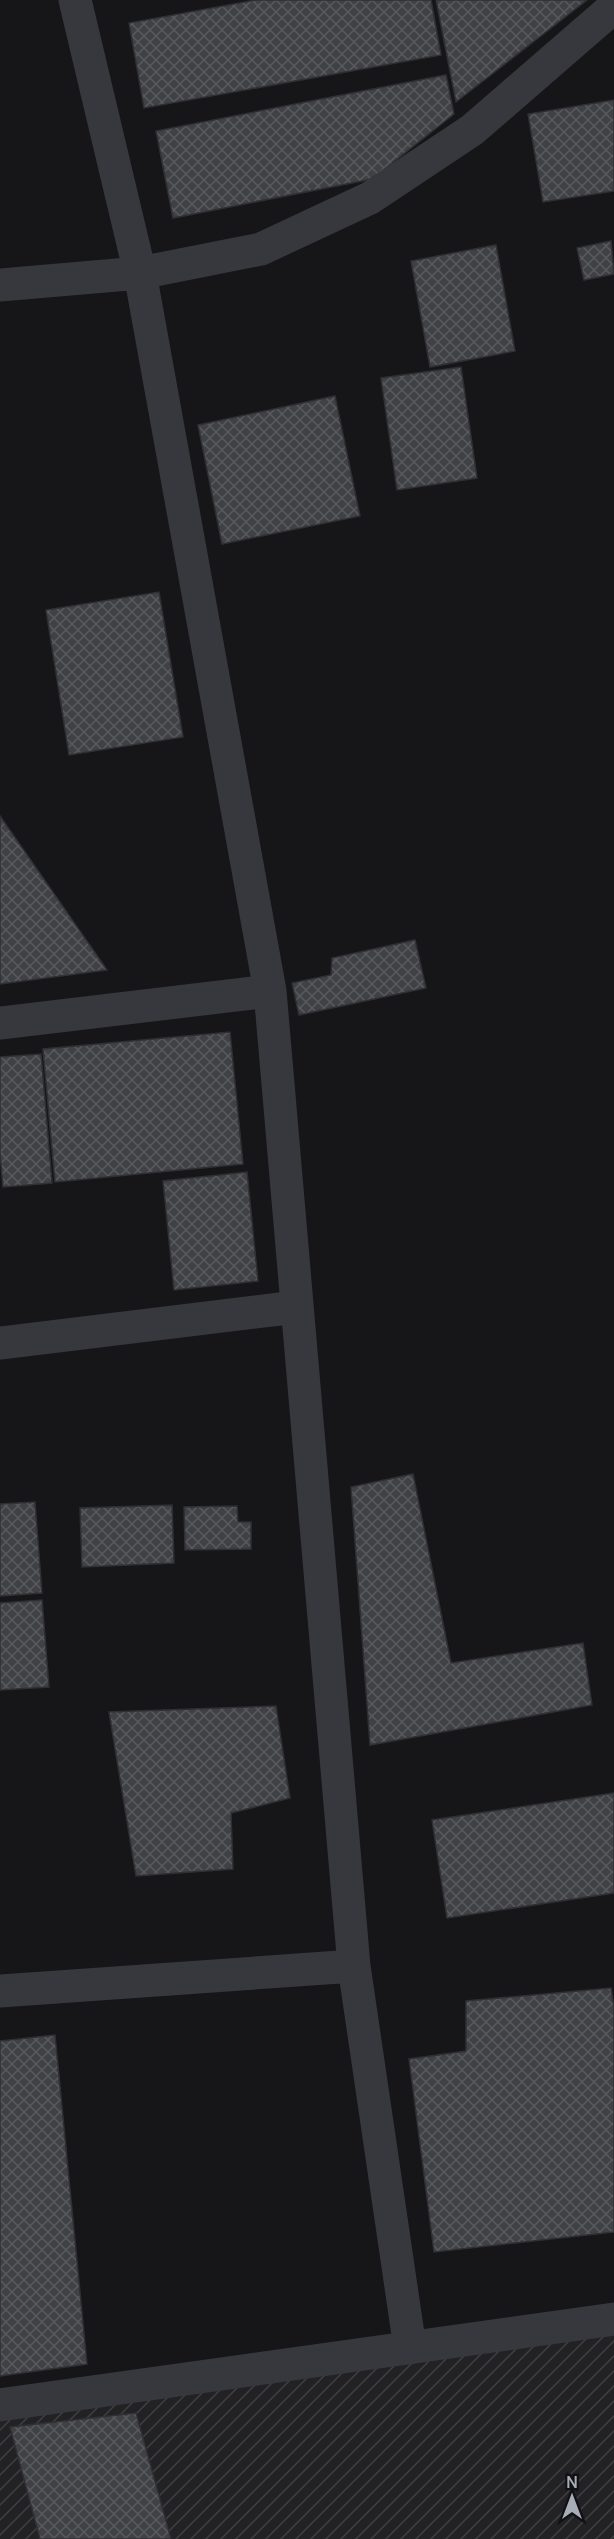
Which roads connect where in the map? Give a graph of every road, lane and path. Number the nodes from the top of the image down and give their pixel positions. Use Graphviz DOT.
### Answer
graph roads {
  1 [pos="75,0"];
  2 [pos="614,7"];
  3 [pos="140,273"];
  4 [pos="0,285"];
  5 [pos="270,991"];
  6 [pos="0,1023"];
  7 [pos="297,1307"];
  8 [pos="0,1343"];
  9 [pos="354,1966"];
  10 [pos="0,1991"];
  11 [pos="614,2319"];
  12 [pos="410,2348"];
  13 [pos="0,2405"];
  1 -- 3 [label="street"];
  2 -- 3 [label="street"];
  3 -- 4 [label="street"];
  3 -- 5 [label="street"];
  5 -- 6 [label="street"];
  5 -- 7 [label="street"];
  7 -- 8 [label="street"];
  7 -- 9 [label="street"];
  9 -- 10 [label="street"];
  9 -- 12 [label="street"];
  11 -- 12 [label="street"];
  12 -- 13 [label="street"];
}
